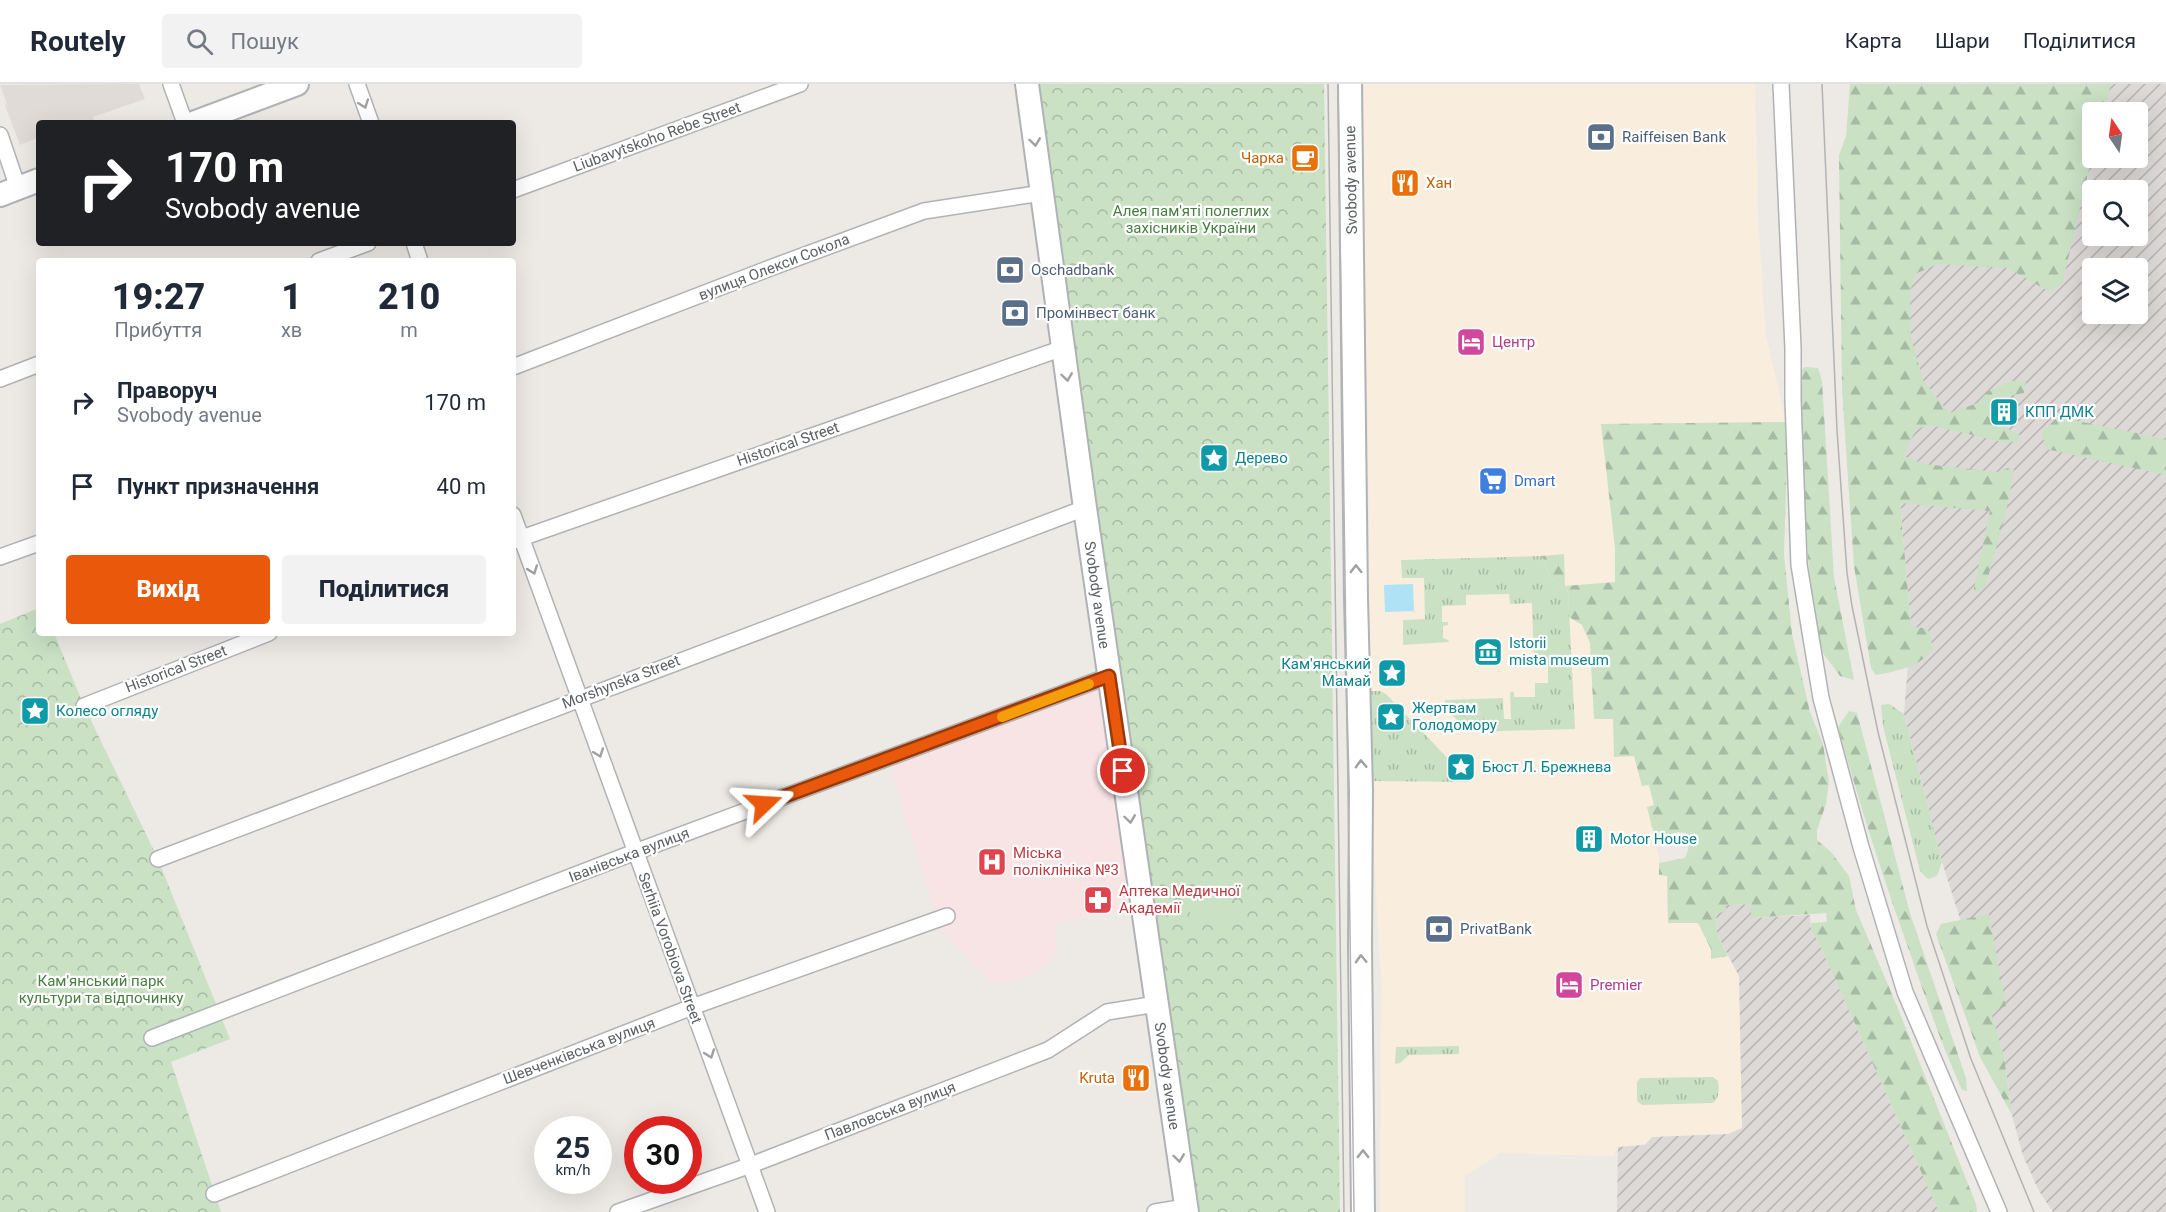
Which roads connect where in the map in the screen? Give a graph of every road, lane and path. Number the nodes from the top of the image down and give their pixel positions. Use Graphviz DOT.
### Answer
graph roads {
  1 [pos="171,84"];
  2 [pos="297,84"];
  3 [pos="357,84"];
  4 [pos="800,84"];
  5 [pos="1028,84"];
  6 [pos="1350,84"];
  7 [pos="1780,84"];
  8 [pos="184,120"];
  9 [pos="201,120"];
  10 [pos="370,120"];
  11 [pos="0,135"];
  12 [pos="19,188"];
  13 [pos="516,189"];
  14 [pos="1042,193"];
  15 [pos="360,246"];
  16 [pos="327,258"];
  17 [pos="1063,348"];
  18 [pos="36,365"];
  19 [pos="516,366"];
  20 [pos="0,379"];
  21 [pos="1085,508"];
  22 [pos="517,539"];
  23 [pos="36,544"];
  24 [pos="0,557"];
  25 [pos="261,636"];
  26 [pos="1109,676"];
  27 [pos="580,698"];
  28 [pos="84,706"];
  29 [pos="635,852"];
  30 [pos="158,859"];
  31 [pos="947,916"];
  32 [pos="1156,1004"];
  33 [pos="692,1007"];
  34 [pos="152,1038"];
  35 [pos="751,1165"];
  36 [pos="214,1194"];
  37 [pos="1186,1209"];
  38 [pos="618,1212"];
  39 [pos="767,1212"];
  40 [pos="1155,1212"];
  41 [pos="1363,1212"];
  42 [pos="1999,1212"];
  1 -- 8 [label="street"];
  2 -- 9 [label="main road"];
  3 -- 10 [label="street, one-way"];
  4 -- 13 [label="street, Liubavytskoho Rebe Street"];
  5 -- 14 [label="main road, Svobody avenue, one-way"];
  41 -- 6 [label="main road, Svobody avenue, one-way"];
  7 -- 42 [label="street"];
  11 -- 12 [label="street"];
  14 -- 17 [label="main road, Svobody avenue"];
  14 -- 19 [label="street, вулиця Олекси Сокола"];
  15 -- 16 [label="street"];
  17 -- 21 [label="main road, Svobody avenue, one-way"];
  17 -- 22 [label="street, Historical Street"];
  18 -- 20 [label="street"];
  21 -- 26 [label="main road, Svobody avenue"];
  21 -- 27 [label="street, Morshynska Street"];
  22 -- 27 [label="street, Serhiia Vorobiova Street, one-way"];
  23 -- 24 [label="street"];
  25 -- 28 [label="street, Historical Street"];
  26 -- 29 [label="street, Іванівська вулиця"];
  26 -- 32 [label="main road, Svobody avenue, one-way"];
  27 -- 29 [label="street, Serhiia Vorobiova Street, one-way"];
  27 -- 30 [label="street, Morshynska Street"];
  29 -- 33 [label="street, Serhiia Vorobiova Street"];
  29 -- 34 [label="street, Іванівська вулиця"];
  31 -- 33 [label="street, Шевченківська вулиця"];
  32 -- 35 [label="street, Павловська вулиця"];
  32 -- 37 [label="main road, Svobody avenue, one-way"];
  33 -- 35 [label="street, Serhiia Vorobiova Street, one-way"];
  33 -- 36 [label="street, Шевченківська вулиця"];
  35 -- 38 [label="street, Павловська вулиця"];
  35 -- 39 [label="street, Serhiia Vorobiova Street"];
  37 -- 40 [label="street"];
}
